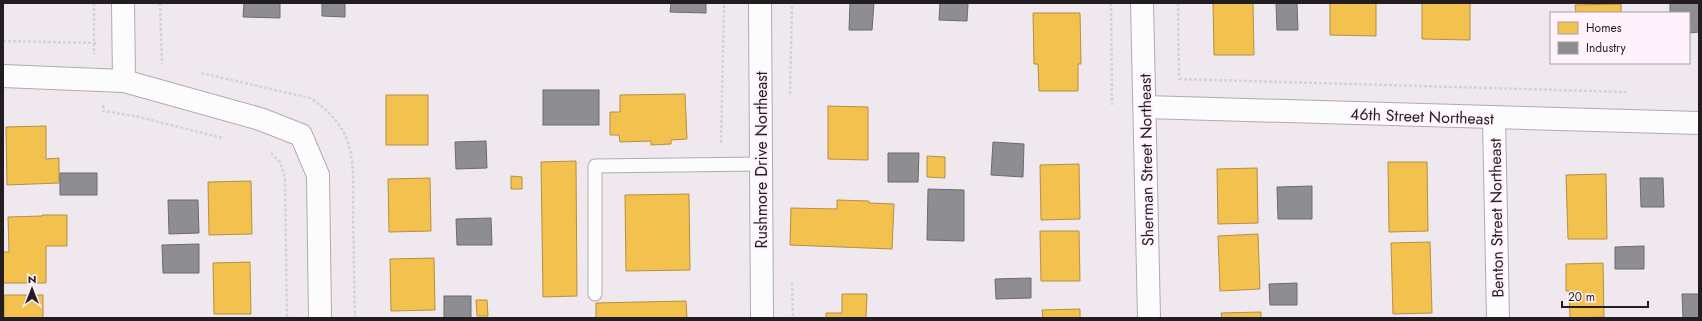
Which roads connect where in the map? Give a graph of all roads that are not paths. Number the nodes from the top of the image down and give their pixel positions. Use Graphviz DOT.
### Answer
graph roads {
  1 [pos="123,3"];
  2 [pos="760,3"];
  3 [pos="1142,3"];
  4 [pos="3,76"];
  5 [pos="124,81"];
  6 [pos="1145,107"];
  7 [pos="1494,118"];
  8 [pos="1699,123"];
  9 [pos="761,164"];
  10 [pos="595,294"];
  11 [pos="320,318"];
  12 [pos="762,318"];
  13 [pos="1149,318"];
  14 [pos="1498,318"];
  1 -- 5 [label="street"];
  2 -- 9 [label="street, Rushmore Drive Northeast"];
  3 -- 6 [label="street, Sherman Street Northeast"];
  4 -- 5 [label="street"];
  5 -- 11 [label="street"];
  6 -- 7 [label="street, 46th Street Northeast"];
  6 -- 13 [label="street, Sherman Street Northeast"];
  7 -- 8 [label="street, 46th Street Northeast"];
  7 -- 14 [label="street, Benton Street Northeast"];
  9 -- 10 [label="lane"];
  9 -- 12 [label="street, Rushmore Drive Northeast"];
}
